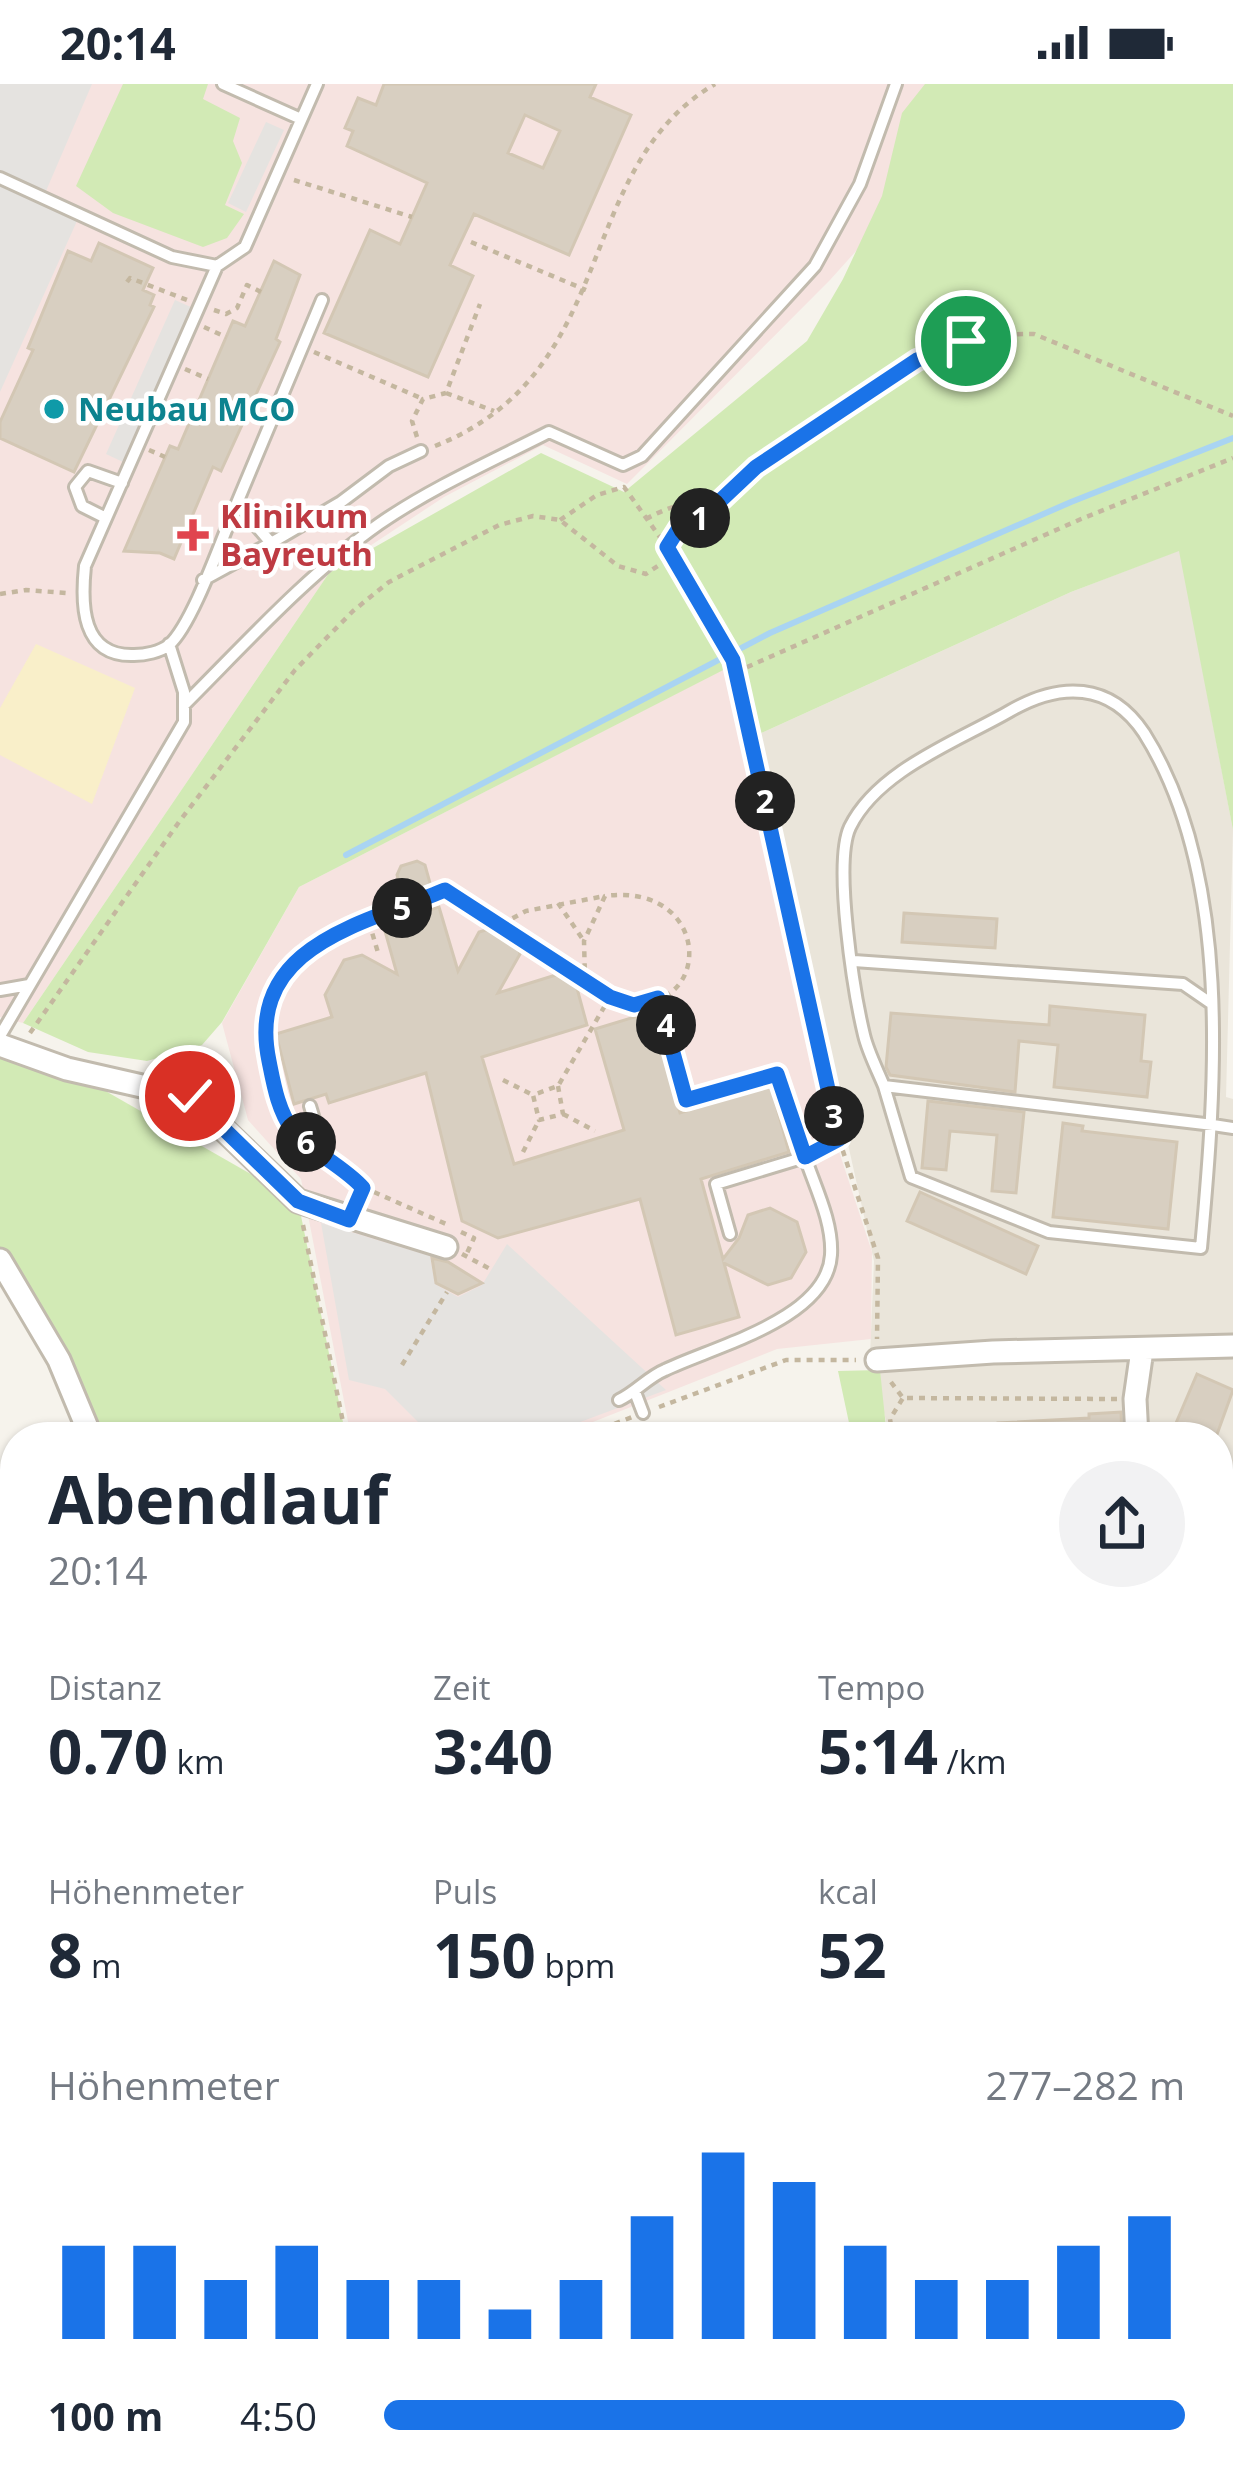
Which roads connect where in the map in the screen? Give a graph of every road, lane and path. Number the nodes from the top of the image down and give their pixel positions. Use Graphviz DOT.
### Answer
graph roads {
  1 [pos="223,84"];
  2 [pos="316,84"];
  3 [pos="896,84"];
  4 [pos="709,85"];
  5 [pos="301,119"];
  6 [pos="277,175"];
  7 [pos="0,178"];
  8 [pos="412,217"];
  9 [pos="472,242"];
  10 [pos="217,266"];
  11 [pos="586,290"];
  12 [pos="322,300"];
  13 [pos="480,304"];
  14 [pos="193,322"];
  15 [pos="226,337"];
  16 [pos="303,347"];
  17 [pos="174,365"];
  18 [pos="208,379"];
  19 [pos="446,393"];
  20 [pos="423,399"];
  21 [pos="494,412"];
  22 [pos="1233,416"];
  23 [pos="422,451"];
  24 [pos="1233,458"];
  25 [pos="122,483"];
  26 [pos="732,487"];
  27 [pos="236,502"];
  28 [pos="106,518"];
  29 [pos="646,519"];
  30 [pos="560,520"];
  31 [pos="271,543"];
  32 [pos="667,547"];
  33 [pos="203,580"];
  34 [pos="0,594"];
  35 [pos="82,595"];
  36 [pos="169,644"];
  37 [pos="736,672"];
  38 [pos="184,705"];
  39 [pos="605,896"];
  40 [pos="558,903"];
  41 [pos="369,922"];
  42 [pos="502,924"];
  43 [pos="584,941"];
  44 [pos="303,951"];
  45 [pos="379,956"];
  46 [pos="854,961"];
  47 [pos="584,978"];
  48 [pos="29,985"];
  49 [pos="0,990"];
  50 [pos="610,997"];
  51 [pos="658,998"];
  52 [pos="1212,1004"];
  53 [pos="6,1044"];
  54 [pos="502,1080"];
  55 [pos="559,1086"];
  56 [pos="884,1086"];
  57 [pos="533,1096"];
  58 [pos="310,1106"];
  59 [pos="563,1114"];
  60 [pos="538,1120"];
  61 [pos="1213,1125"];
  62 [pos="1233,1128"];
  63 [pos="596,1131"];
  64 [pos="839,1139"];
  65 [pos="323,1152"];
  66 [pos="523,1152"];
  67 [pos="805,1157"];
  68 [pos="298,1201"];
  69 [pos="349,1220"];
  70 [pos="730,1234"];
  71 [pos="446,1246"];
  72 [pos="0,1261"];
  73 [pos="492,1270"];
  74 [pos="447,1292"];
  75 [pos="1233,1346"];
  76 [pos="1142,1350"];
  77 [pos="877,1360"];
  78 [pos="402,1365"];
  79 [pos="635,1392"];
  80 [pos="903,1398"];
  81 [pos="1135,1399"];
  82 [pos="619,1400"];
  83 [pos="643,1413"];
  84 [pos="85,1422"];
  85 [pos="343,1422"];
  86 [pos="620,1422"];
  87 [pos="890,1422"];
  88 [pos="1136,1422"];
  1 -- 5 [label="lane"];
  2 -- 5 [label="lane"];
  3 -- 38 [label="lane"];
  4 -- 11 [label="path"];
  5 -- 6 [label="lane"];
  6 -- 8 [label="path"];
  6 -- 10 [label="lane"];
  7 -- 10 [label="lane"];
  9 -- 11 [label="path"];
  10 -- 14 [label="lane"];
  11 -- 21 [label="path"];
  12 -- 16 [label="lane"];
  13 -- 19 [label="path"];
  14 -- 15 [label="path"];
  14 -- 17 [label="lane"];
  16 -- 20 [label="path"];
  16 -- 27 [label="lane"];
  17 -- 18 [label="path"];
  17 -- 25 [label="lane"];
  19 -- 20 [label="path"];
  19 -- 21 [label="path"];
  20 -- 23 [label="path"];
  21 -- 23 [label="path"];
  22 -- 26 [label="path"];
  23 -- 31 [label="lane"];
  24 -- 37 [label="path"];
  25 -- 28 [label="lane"];
  25 -- 28 [label="lane"];
  26 -- 29 [label="path"];
  26 -- 32 [label="path"];
  27 -- 31 [label="lane"];
  27 -- 33 [label="lane"];
  28 -- 35 [label="lane"];
  29 -- 30 [label="path"];
  29 -- 32 [label="path"];
  30 -- 32 [label="path"];
  30 -- 53 [label="path"];
  31 -- 33 [label="lane"];
  32 -- 37 [label="path"];
  33 -- 36 [label="lane"];
  34 -- 35 [label="path"];
  35 -- 36 [label="lane"];
  36 -- 38 [label="lane"];
  37 -- 64 [label="path"];
  38 -- 48 [label="lane"];
  39 -- 40 [label="path"];
  39 -- 43 [label="path"];
  39 -- 51 [label="path"];
  40 -- 42 [label="path"];
  40 -- 43 [label="path"];
  41 -- 42 [label="path"];
  41 -- 44 [label="path"];
  41 -- 45 [label="path"];
  42 -- 47 [label="path"];
  43 -- 47 [label="path"];
  44 -- 65 [label="lane"];
  46 -- 52 [label="lane"];
  46 -- 52 [label="lane"];
  46 -- 56 [label="lane"];
  47 -- 50 [label="path"];
  48 -- 49 [label="lane"];
  48 -- 53 [label="lane"];
  50 -- 51 [label="path"];
  50 -- 55 [label="path"];
  51 -- 67 [label="path"];
  52 -- 61 [label="lane"];
  53 -- 68 [label="street"];
  54 -- 57 [label="path"];
  55 -- 57 [label="path"];
  55 -- 59 [label="path"];
  56 -- 61 [label="lane"];
  56 -- 61 [label="lane"];
  57 -- 60 [label="path"];
  58 -- 65 [label="lane"];
  59 -- 60 [label="path"];
  59 -- 63 [label="path"];
  60 -- 66 [label="path"];
  61 -- 62 [label="lane"];
  64 -- 67 [label="path"];
  64 -- 77 [label="path"];
  65 -- 69 [label="lane"];
  67 -- 70 [label="lane"];
  67 -- 79 [label="lane"];
  68 -- 69 [label="street"];
  68 -- 85 [label="path"];
  69 -- 71 [label="street"];
  71 -- 73 [label="path"];
  72 -- 84 [label="street"];
  74 -- 78 [label="path"];
  75 -- 76 [label="street"];
  76 -- 77 [label="street"];
  76 -- 81 [label="street"];
  77 -- 80 [label="path"];
  77 -- 83 [label="path"];
  79 -- 82 [label="lane"];
  79 -- 83 [label="lane"];
  80 -- 81 [label="path"];
  80 -- 87 [label="path"];
  81 -- 88 [label="street"];
  83 -- 86 [label="path"];
}
